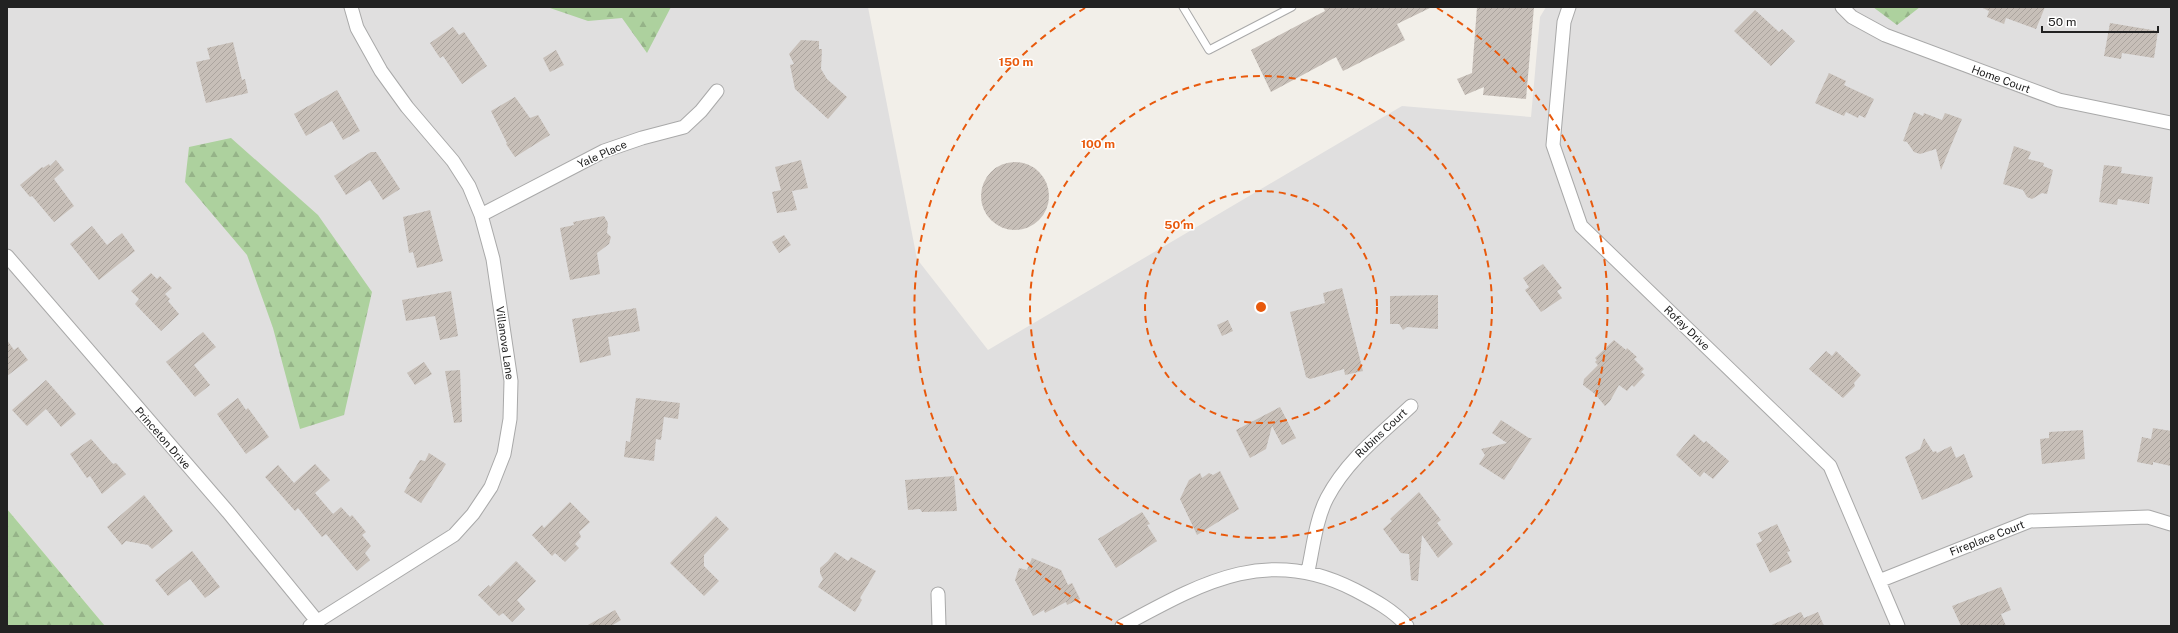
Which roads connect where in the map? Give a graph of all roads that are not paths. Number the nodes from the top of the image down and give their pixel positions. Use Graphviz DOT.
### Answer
graph roads {
  1 [pos="351,7"];
  2 [pos="1183,7"];
  3 [pos="1292,7"];
  4 [pos="1569,7"];
  5 [pos="1842,7"];
  6 [pos="717,91"];
  7 [pos="2171,123"];
  8 [pos="481,215"];
  9 [pos="7,256"];
  10 [pos="1411,406"];
  11 [pos="2171,524"];
  12 [pos="1308,571"];
  13 [pos="1879,581"];
  14 [pos="938,594"];
  15 [pos="314,623"];
  16 [pos="939,626"];
  17 [pos="1122,626"];
  18 [pos="1407,626"];
  19 [pos="1898,626"];
  1 -- 8 [label="street, Villanova Lane"];
  2 -- 3 [label="lane"];
  4 -- 13 [label="street, Rofay Drive"];
  5 -- 7 [label="street, Home Court"];
  6 -- 8 [label="street, Yale Place"];
  8 -- 15 [label="street, Villanova Lane"];
  9 -- 15 [label="street, Princeton Drive"];
  10 -- 12 [label="street, Rubins Court"];
  11 -- 13 [label="street, Fireplace Court"];
  12 -- 17 [label="street"];
  12 -- 18 [label="street"];
  13 -- 19 [label="street, Rofay Drive"];
  14 -- 16 [label="street"];
}
